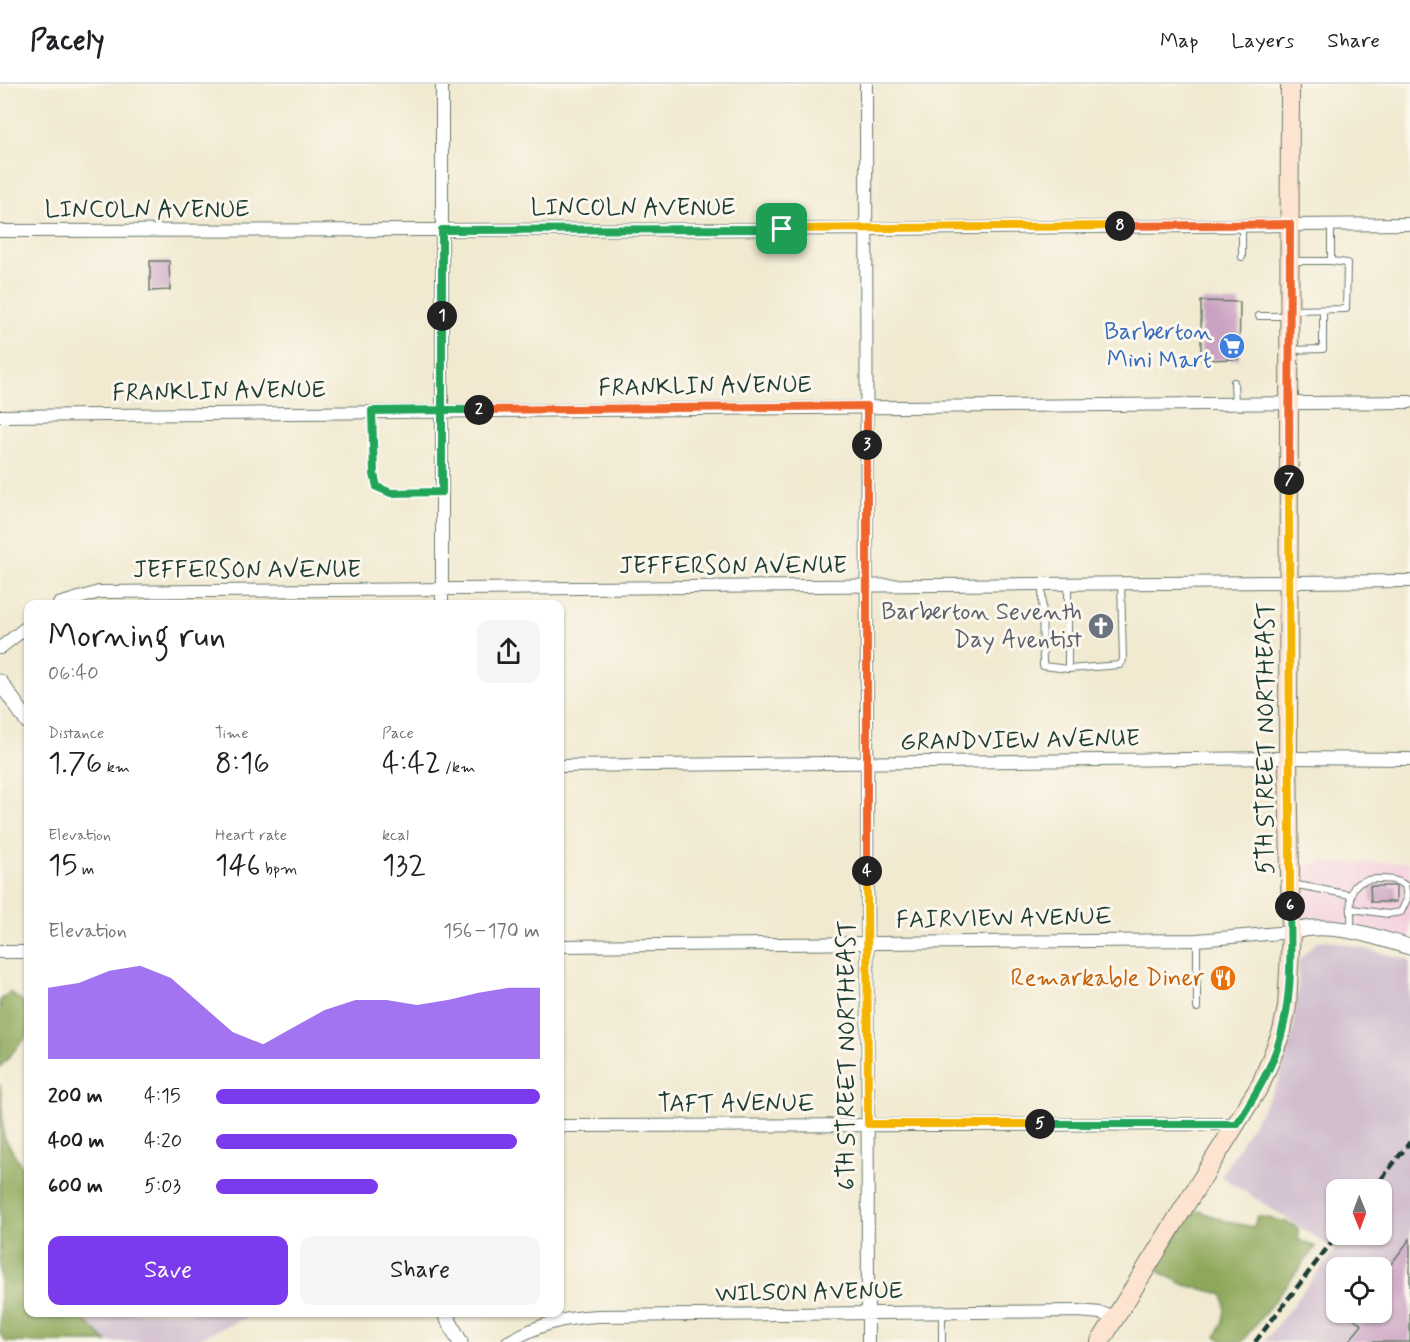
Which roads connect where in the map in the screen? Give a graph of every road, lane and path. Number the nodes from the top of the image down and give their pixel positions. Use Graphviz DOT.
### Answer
graph roads {
  1 [pos="442,84"];
  2 [pos="866,84"];
  3 [pos="1290,84"];
  4 [pos="1242,224"];
  5 [pos="1290,224"];
  6 [pos="1331,224"];
  7 [pos="1410,224"];
  8 [pos="866,229"];
  9 [pos="442,230"];
  10 [pos="0,231"];
  11 [pos="1242,257"];
  12 [pos="1290,261"];
  13 [pos="1331,261"];
  14 [pos="1323,310"];
  15 [pos="1289,313"];
  16 [pos="1259,316"];
  17 [pos="1289,350"];
  18 [pos="1234,382"];
  19 [pos="1289,402"];
  20 [pos="1410,402"];
  21 [pos="1235,403"];
  22 [pos="867,406"];
  23 [pos="442,410"];
  24 [pos="372,411"];
  25 [pos="0,416"];
  26 [pos="442,492"];
  27 [pos="1290,581"];
  28 [pos="1410,581"];
  29 [pos="1121,583"];
  30 [pos="1042,584"];
  31 [pos="1068,584"];
  32 [pos="867,586"];
  33 [pos="442,588"];
  34 [pos="72,600"];
  35 [pos="442,600"];
  36 [pos="24,629"];
  37 [pos="0,648"];
  38 [pos="1068,669"];
  39 [pos="0,682"];
  40 [pos="24,716"];
  41 [pos="1288,758"];
  42 [pos="1410,759"];
  43 [pos="867,764"];
  44 [pos="564,766"];
  45 [pos="1290,884"];
  46 [pos="1351,895"];
  47 [pos="1353,909"];
  48 [pos="1351,931"];
  49 [pos="1291,932"];
  50 [pos="1197,940"];
  51 [pos="868,943"];
  52 [pos="564,946"];
  53 [pos="1410,947"];
  54 [pos="0,952"];
  55 [pos="24,952"];
  56 [pos="1197,1008"];
  57 [pos="868,1124"];
  58 [pos="1237,1124"];
  59 [pos="564,1126"];
  60 [pos="868,1312"];
  61 [pos="942,1312"];
  62 [pos="447,1317"];
  63 [pos="1115,1318"];
  64 [pos="460,1342"];
  65 [pos="508,1342"];
  66 [pos="868,1342"];
  67 [pos="942,1342"];
  68 [pos="1100,1342"];
  1 -- 9 [label="street"];
  2 -- 8 [label="street, 6TH STREET NORTHEAST"];
  3 -- 5 [label="main road, 5TH STREET NORTHEAST"];
  4 -- 5 [label="street, LINCOLN AVENUE"];
  4 -- 8 [label="street, LINCOLN AVENUE"];
  4 -- 11 [label="lane"];
  5 -- 6 [label="street, LINCOLN AVENUE"];
  5 -- 12 [label="main road, 5TH STREET NORTHEAST"];
  6 -- 7 [label="street, LINCOLN AVENUE"];
  6 -- 13 [label="lane"];
  8 -- 9 [label="street, LINCOLN AVENUE"];
  8 -- 22 [label="street, 6TH STREET NORTHEAST"];
  9 -- 10 [label="street, LINCOLN AVENUE"];
  9 -- 23 [label="street"];
  12 -- 13 [label="lane"];
  12 -- 15 [label="main road, 5TH STREET NORTHEAST"];
  13 -- 14 [label="lane"];
  14 -- 15 [label="lane"];
  14 -- 17 [label="lane"];
  15 -- 16 [label="lane"];
  15 -- 17 [label="main road, 5TH STREET NORTHEAST"];
  17 -- 19 [label="main road, 5TH STREET NORTHEAST"];
  18 -- 21 [label="lane"];
  19 -- 20 [label="street, FRANKLIN AVENUE"];
  19 -- 21 [label="street, FRANKLIN AVENUE"];
  19 -- 27 [label="main road, 5TH STREET NORTHEAST"];
  21 -- 22 [label="street, FRANKLIN AVENUE"];
  22 -- 23 [label="street, FRANKLIN AVENUE"];
  22 -- 32 [label="street, 6TH STREET NORTHEAST"];
  23 -- 24 [label="street, FRANKLIN AVENUE"];
  23 -- 26 [label="street"];
  24 -- 25 [label="street, FRANKLIN AVENUE"];
  24 -- 26 [label="lane"];
  26 -- 33 [label="street"];
  27 -- 28 [label="street, JEFFERSON AVENUE"];
  27 -- 29 [label="street, JEFFERSON AVENUE"];
  27 -- 41 [label="main road, 5TH STREET NORTHEAST"];
  29 -- 31 [label="street, JEFFERSON AVENUE"];
  29 -- 38 [label="lane"];
  30 -- 31 [label="street, JEFFERSON AVENUE"];
  30 -- 32 [label="street, JEFFERSON AVENUE"];
  30 -- 38 [label="lane"];
  31 -- 38 [label="lane"];
  32 -- 33 [label="street, JEFFERSON AVENUE"];
  32 -- 43 [label="street, 6TH STREET NORTHEAST"];
  33 -- 34 [label="street, JEFFERSON AVENUE"];
  33 -- 35 [label="street"];
  36 -- 37 [label="street"];
  39 -- 40 [label="street"];
  41 -- 42 [label="street, GRANDVIEW AVENUE"];
  41 -- 43 [label="street, GRANDVIEW AVENUE"];
  41 -- 45 [label="main road, 5TH STREET NORTHEAST"];
  43 -- 44 [label="street, GRANDVIEW AVENUE"];
  43 -- 51 [label="street, 6TH STREET NORTHEAST"];
  45 -- 46 [label="lane"];
  45 -- 49 [label="main road, 5TH STREET NORTHEAST"];
  46 -- 47 [label="lane"];
  46 -- 47 [label="lane"];
  47 -- 48 [label="lane"];
  48 -- 49 [label="street, FAIRVIEW AVENUE"];
  48 -- 53 [label="street, FAIRVIEW AVENUE"];
  49 -- 50 [label="street, FAIRVIEW AVENUE"];
  49 -- 58 [label="main road, 5TH STREET NORTHEAST"];
  50 -- 51 [label="street, FAIRVIEW AVENUE"];
  50 -- 56 [label="lane"];
  51 -- 52 [label="street, FAIRVIEW AVENUE"];
  51 -- 57 [label="street, 6TH STREET NORTHEAST"];
  54 -- 55 [label="street"];
  57 -- 58 [label="street, TAFT AVENUE"];
  57 -- 59 [label="street, TAFT AVENUE"];
  57 -- 60 [label="street, 6TH STREET NORTHEAST"];
  58 -- 63 [label="main road, 5TH STREET NORTHEAST"];
  60 -- 61 [label="street, WILSON AVENUE"];
  60 -- 65 [label="street, WILSON AVENUE"];
  60 -- 66 [label="street, 6TH STREET NORTHEAST"];
  61 -- 63 [label="street, WILSON AVENUE"];
  61 -- 67 [label="lane"];
  62 -- 64 [label="street"];
  63 -- 68 [label="main road, 5TH STREET NORTHEAST"];
}
